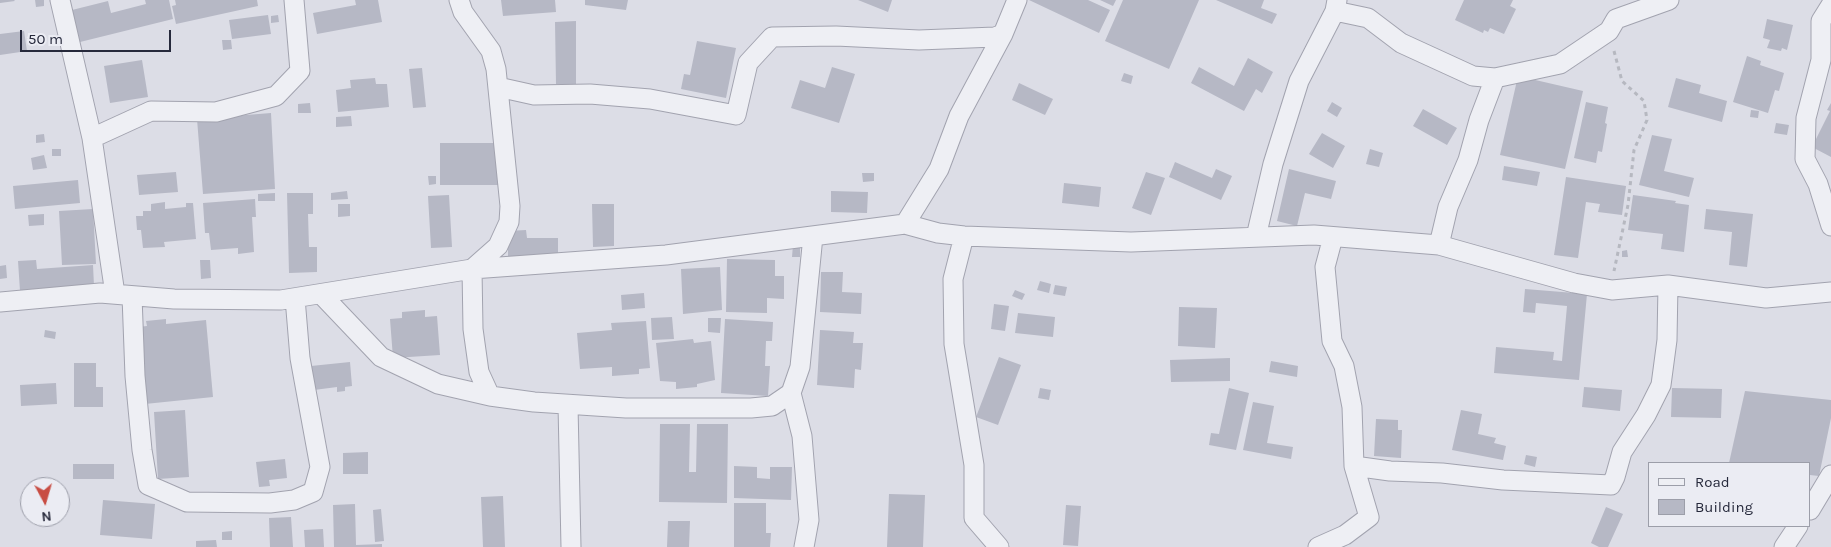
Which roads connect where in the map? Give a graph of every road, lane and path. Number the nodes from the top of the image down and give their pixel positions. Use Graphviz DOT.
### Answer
graph roads {
  1 [pos="60,0"];
  2 [pos="294,0"];
  3 [pos="459,0"];
  4 [pos="1017,0"];
  5 [pos="1669,0"];
  6 [pos="1831,5"];
  7 [pos="1336,6"];
  8 [pos="1609,31"];
  9 [pos="1003,34"];
  10 [pos="1496,78"];
  11 [pos="498,87"];
  12 [pos="92,138"];
  13 [pos="905,224"];
  14 [pos="1831,226"];
  15 [pos="813,236"];
  16 [pos="964,236"];
  17 [pos="1256,236"];
  18 [pos="1333,237"];
  19 [pos="1439,245"];
  20 [pos="472,269"];
  21 [pos="1668,285"];
  22 [pos="1612,290"];
  23 [pos="1831,292"];
  24 [pos="320,294"];
  25 [pos="124,295"];
  26 [pos="295,298"];
  27 [pos="0,302"];
  28 [pos="791,394"];
  29 [pos="490,396"];
  30 [pos="568,405"];
  31 [pos="1354,466"];
  32 [pos="1831,475"];
  33 [pos="1811,508"];
  34 [pos="1797,527"];
  35 [pos="572,547"];
  36 [pos="804,547"];
  37 [pos="999,547"];
  38 [pos="1318,547"];
  39 [pos="1784,547"];
  1 -- 12 [label="street"];
  2 -- 12 [label="street"];
  3 -- 11 [label="street"];
  4 -- 9 [label="street"];
  5 -- 8 [label="street"];
  6 -- 14 [label="street"];
  7 -- 10 [label="street"];
  7 -- 17 [label="street"];
  8 -- 10 [label="street"];
  8 -- 22 [label="path"];
  9 -- 11 [label="street"];
  9 -- 13 [label="street"];
  10 -- 19 [label="street"];
  11 -- 20 [label="street"];
  12 -- 25 [label="street"];
  13 -- 15 [label="street"];
  13 -- 16 [label="street"];
  15 -- 20 [label="street"];
  15 -- 28 [label="street"];
  16 -- 17 [label="street"];
  16 -- 37 [label="street"];
  17 -- 18 [label="street"];
  18 -- 19 [label="street"];
  18 -- 31 [label="street"];
  19 -- 22 [label="street"];
  20 -- 24 [label="street"];
  20 -- 29 [label="street"];
  21 -- 22 [label="street"];
  21 -- 23 [label="street"];
  21 -- 31 [label="street"];
  24 -- 26 [label="street"];
  24 -- 29 [label="street"];
  25 -- 26 [label="street"];
  25 -- 26 [label="street"];
  25 -- 27 [label="street"];
  28 -- 30 [label="street"];
  28 -- 36 [label="street"];
  29 -- 30 [label="street"];
  30 -- 35 [label="street"];
  31 -- 38 [label="street"];
  32 -- 33 [label="street"];
  34 -- 39 [label="street"];
}
